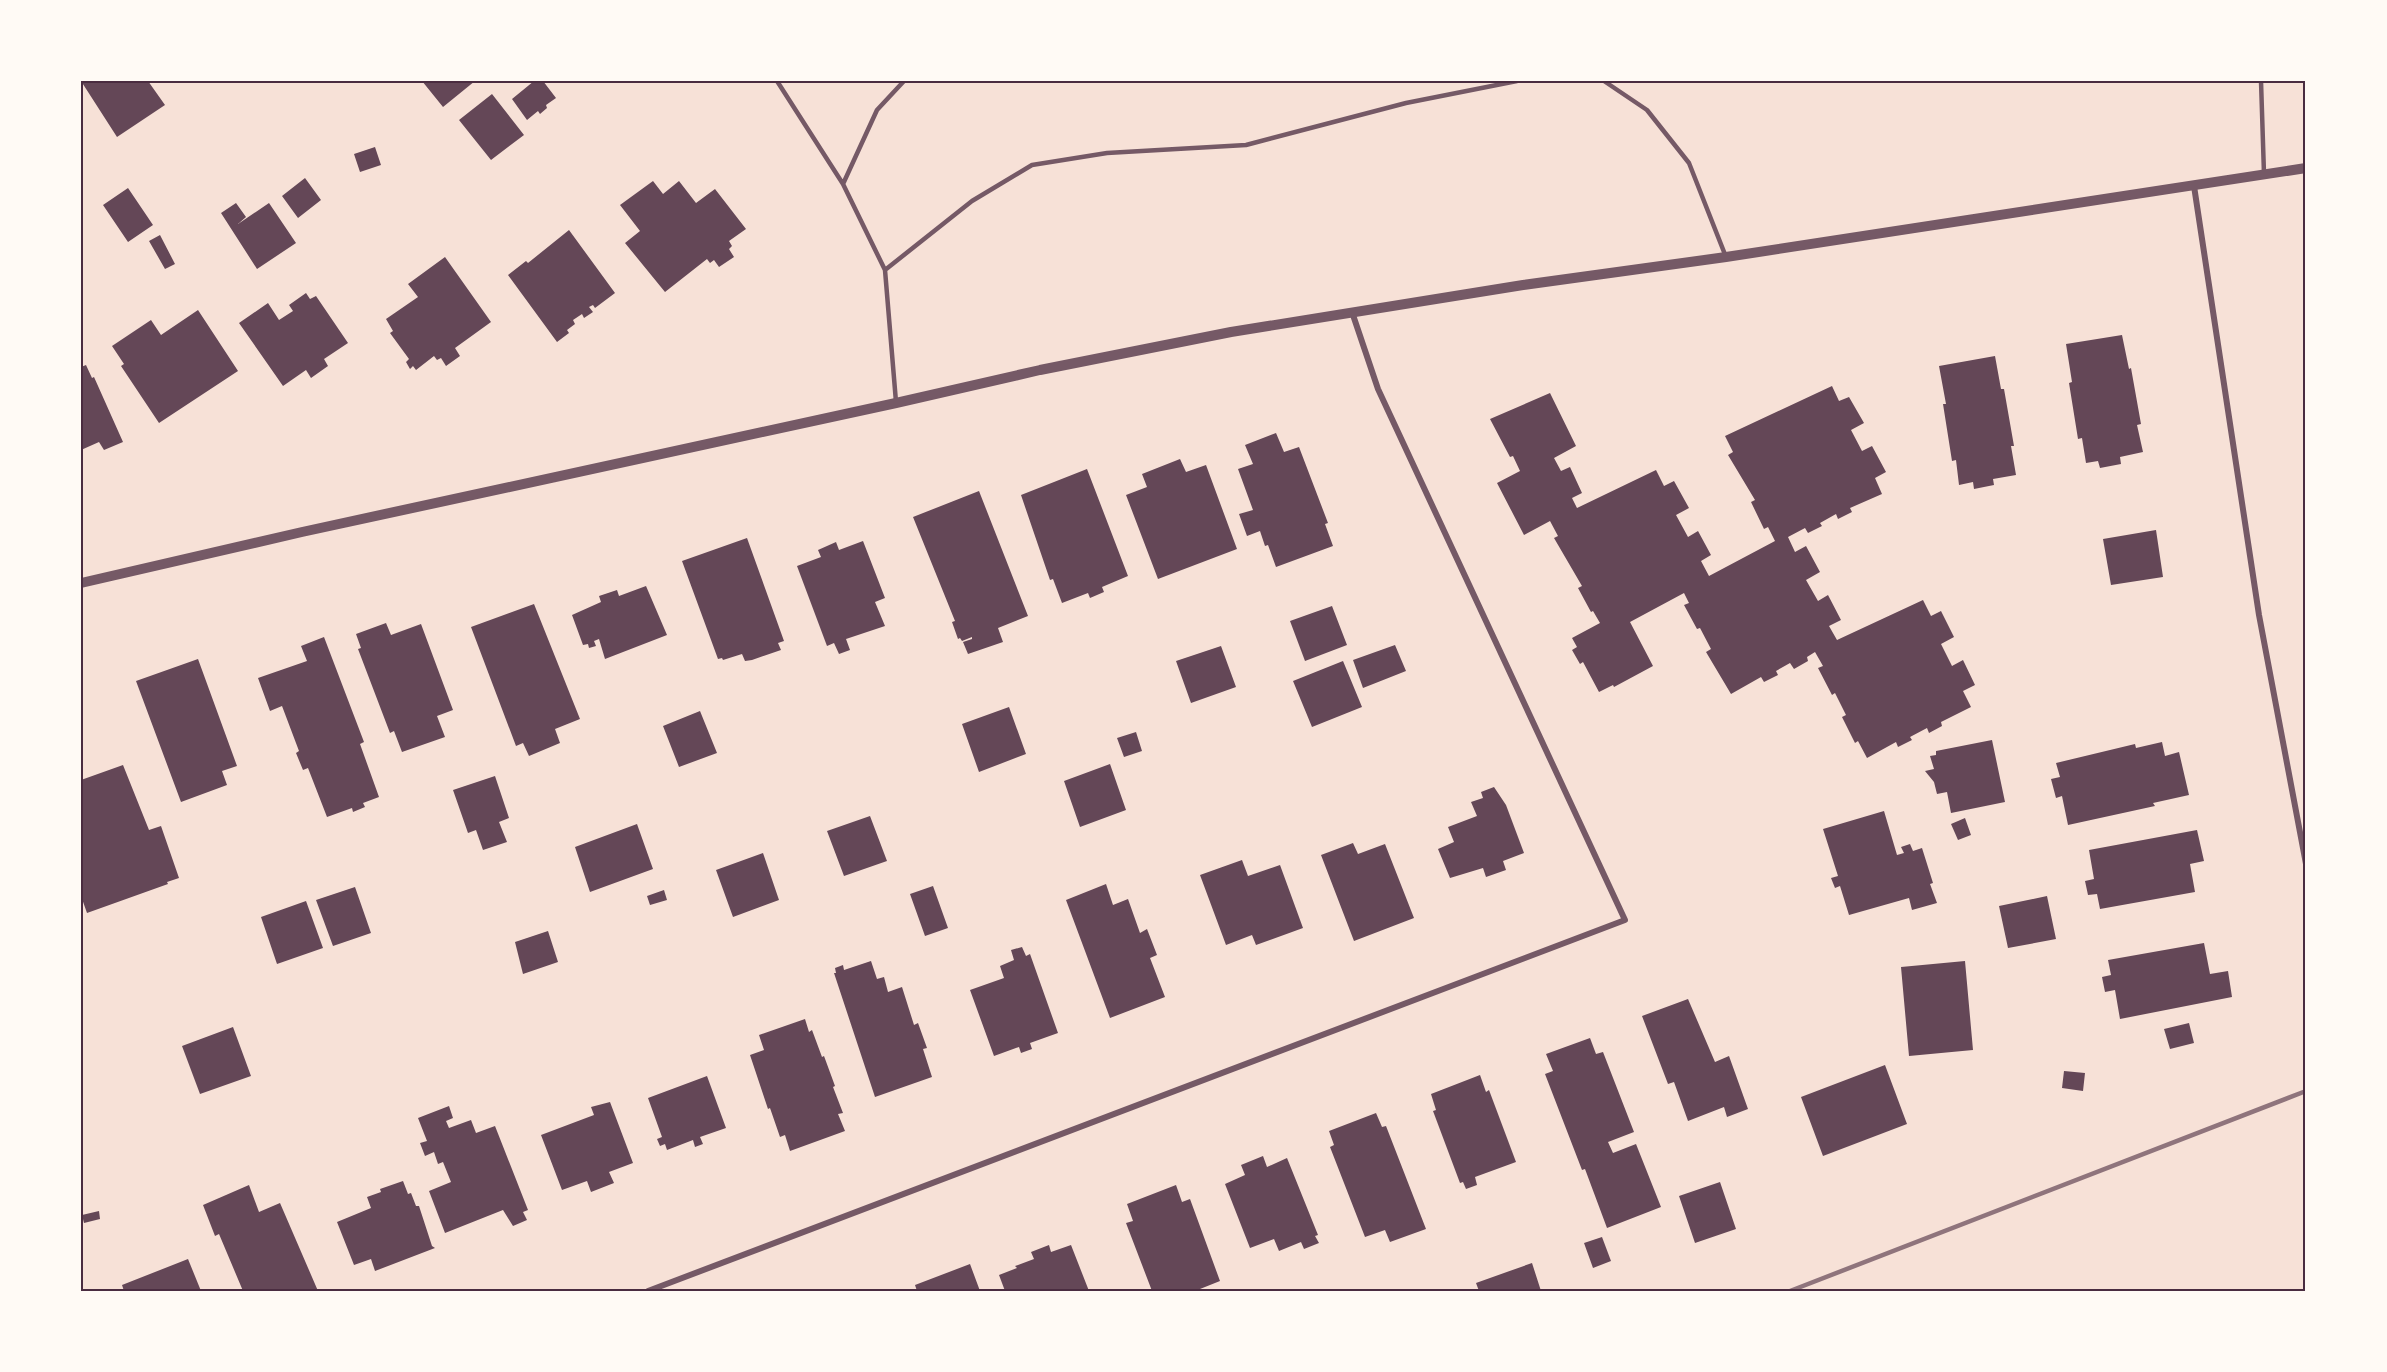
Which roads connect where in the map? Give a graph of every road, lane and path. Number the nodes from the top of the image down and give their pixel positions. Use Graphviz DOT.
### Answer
graph roads {
  1 [pos="777,81"];
  2 [pos="904,81"];
  3 [pos="1517,81"];
  4 [pos="1604,81"];
  5 [pos="2261,81"];
  6 [pos="2306,168"];
  7 [pos="2264,175"];
  8 [pos="843,184"];
  9 [pos="2194,186"];
  10 [pos="1726,257"];
  11 [pos="885,270"];
  12 [pos="1352,312"];
  13 [pos="896,403"];
  14 [pos="81,583"];
  15 [pos="2306,864"];
  16 [pos="648,1291"];
  1 -- 8 [label="lane"];
  2 -- 8 [label="lane"];
  3 -- 11 [label="lane"];
  4 -- 10 [label="lane"];
  5 -- 7 [label="lane"];
  6 -- 7 [label="street"];
  7 -- 9 [label="street"];
  8 -- 11 [label="lane"];
  9 -- 10 [label="street"];
  9 -- 15 [label="street"];
  10 -- 12 [label="street"];
  11 -- 13 [label="lane"];
  12 -- 13 [label="street"];
  12 -- 16 [label="street"];
  13 -- 14 [label="street"];
}
